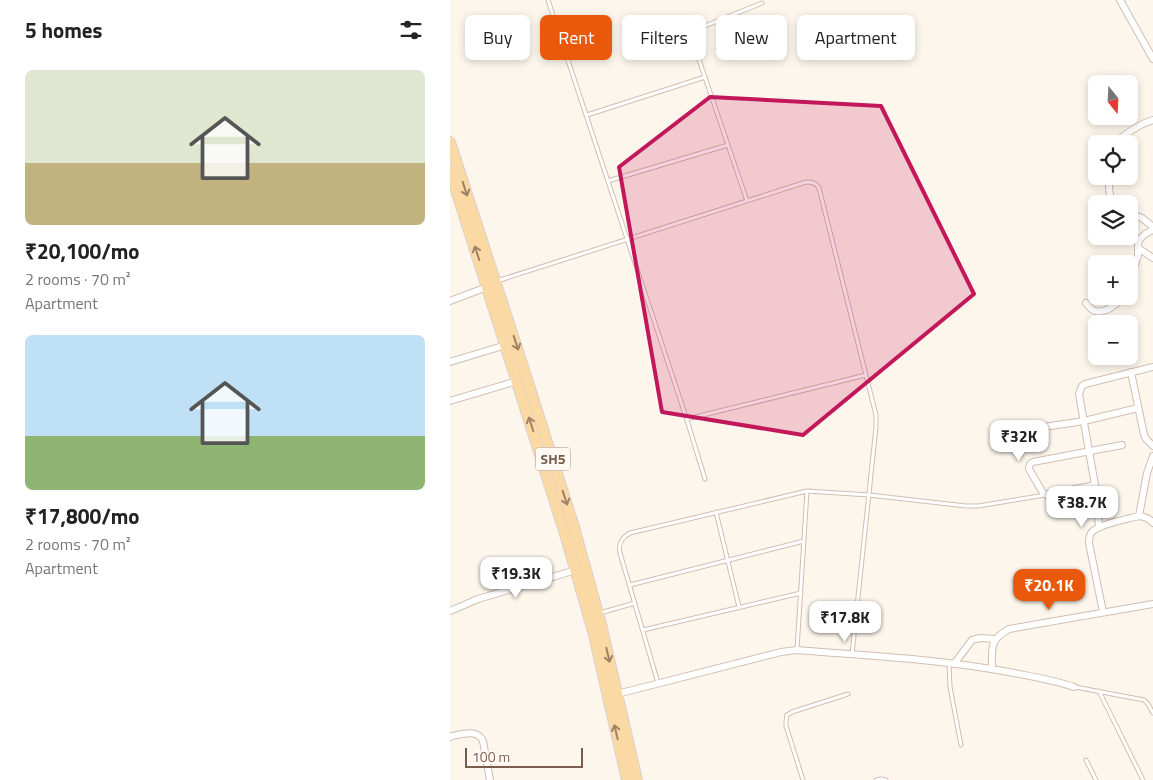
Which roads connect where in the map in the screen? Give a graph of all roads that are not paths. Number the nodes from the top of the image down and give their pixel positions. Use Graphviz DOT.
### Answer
graph roads {
  1 [pos="548,0"];
  2 [pos="1120,0"];
  3 [pos="762,3"];
  4 [pos="1153,59"];
  5 [pos="705,77"];
  6 [pos="587,116"];
  7 [pos="1153,120"];
  8 [pos="1126,135"];
  9 [pos="450,142"];
  10 [pos="728,145"];
  11 [pos="450,171"];
  12 [pos="608,181"];
  13 [pos="747,201"];
  14 [pos="1138,216"];
  15 [pos="1153,228"];
  16 [pos="628,239"];
  17 [pos="1138,248"];
  18 [pos="1138,255"];
  19 [pos="1153,258"];
  20 [pos="490,284"];
  21 [pos="450,301"];
  22 [pos="1086,303"];
  23 [pos="1115,305"];
  24 [pos="506,345"];
  25 [pos="450,362"];
  26 [pos="1153,367"];
  27 [pos="1131,372"];
  28 [pos="866,374"];
  29 [pos="517,381"];
  30 [pos="450,400"];
  31 [pos="1138,408"];
  32 [pos="687,420"];
  33 [pos="1084,421"];
  34 [pos="1044,427"];
  35 [pos="1122,445"];
  36 [pos="1153,446"];
  37 [pos="1089,451"];
  38 [pos="1153,456"];
  39 [pos="705,479"];
  40 [pos="1095,485"];
  41 [pos="807,491"];
  42 [pos="868,495"];
  43 [pos="1046,495"];
  44 [pos="716,512"];
  45 [pos="1139,516"];
  46 [pos="1153,523"];
  47 [pos="1098,527"];
  48 [pos="804,541"];
  49 [pos="728,559"];
  50 [pos="576,570"];
  51 [pos="630,585"];
  52 [pos="801,592"];
  53 [pos="635,603"];
  54 [pos="1153,604"];
  55 [pos="739,607"];
  56 [pos="450,611"];
  57 [pos="1104,612"];
  58 [pos="598,614"];
  59 [pos="643,630"];
  60 [pos="996,639"];
  61 [pos="796,650"];
  62 [pos="852,654"];
  63 [pos="951,663"];
  64 [pos="992,669"];
  65 [pos="658,683"];
  66 [pos="1074,687"];
  67 [pos="1099,691"];
  68 [pos="617,694"];
  69 [pos="848,694"];
  70 [pos="1153,713"];
  71 [pos="450,737"];
  72 [pos="961,745"];
  73 [pos="1086,760"];
  74 [pos="490,780"];
  75 [pos="627,780"];
  76 [pos="637,780"];
  77 [pos="802,780"];
  78 [pos="876,780"];
  79 [pos="886,780"];
  80 [pos="1096,780"];
  81 [pos="1143,780"];
  1 -- 6 [label="lane"];
  2 -- 4 [label="street"];
  3 -- 5 [label="lane"];
  5 -- 6 [label="lane"];
  5 -- 10 [label="lane"];
  6 -- 12 [label="lane"];
  7 -- 8 [label="street"];
  9 -- 20 [label="main road, SH5, one-way"];
  10 -- 12 [label="lane"];
  10 -- 13 [label="lane"];
  20 -- 11 [label="main road, SH5, one-way"];
  12 -- 16 [label="lane"];
  13 -- 16 [label="lane"];
  13 -- 28 [label="lane"];
  14 -- 15 [label="street"];
  15 -- 17 [label="street"];
  16 -- 20 [label="lane"];
  16 -- 32 [label="lane"];
  17 -- 18 [label="street"];
  17 -- 19 [label="street"];
  20 -- 21 [label="street"];
  20 -- 24 [label="main road, SH5"];
  20 -- 58 [label="main road, SH5, one-way"];
  22 -- 23 [label="street"];
  24 -- 25 [label="street"];
  24 -- 29 [label="main road, SH5"];
  26 -- 27 [label="street"];
  27 -- 31 [label="street"];
  27 -- 33 [label="street"];
  28 -- 32 [label="lane"];
  28 -- 42 [label="lane"];
  29 -- 30 [label="street"];
  50 -- 29 [label="main road, SH5, one-way"];
  31 -- 33 [label="street"];
  31 -- 36 [label="street"];
  32 -- 39 [label="lane"];
  33 -- 34 [label="street"];
  33 -- 37 [label="street"];
  35 -- 37 [label="street"];
  37 -- 40 [label="street"];
  37 -- 43 [label="street"];
  38 -- 45 [label="street"];
  40 -- 43 [label="street"];
  40 -- 47 [label="street"];
  41 -- 42 [label="lane"];
  41 -- 44 [label="lane"];
  41 -- 48 [label="lane"];
  42 -- 43 [label="lane"];
  42 -- 62 [label="lane"];
  44 -- 49 [label="lane"];
  44 -- 51 [label="lane"];
  45 -- 46 [label="street"];
  45 -- 47 [label="street"];
  47 -- 57 [label="street"];
  48 -- 49 [label="lane"];
  48 -- 52 [label="lane"];
  49 -- 51 [label="lane"];
  49 -- 55 [label="lane"];
  50 -- 56 [label="street"];
  75 -- 50 [label="main road, SH5, one-way"];
  51 -- 53 [label="lane"];
  52 -- 55 [label="lane"];
  52 -- 61 [label="lane"];
  53 -- 58 [label="lane"];
  53 -- 59 [label="lane"];
  54 -- 57 [label="street"];
  55 -- 59 [label="lane"];
  57 -- 60 [label="street"];
  58 -- 68 [label="main road, SH5, one-way"];
  59 -- 65 [label="lane"];
  60 -- 63 [label="street"];
  60 -- 64 [label="street"];
  61 -- 62 [label="street"];
  61 -- 65 [label="street"];
  62 -- 63 [label="street"];
  63 -- 64 [label="street"];
  63 -- 72 [label="lane"];
  64 -- 66 [label="street"];
  65 -- 68 [label="street"];
  66 -- 67 [label="lane"];
  67 -- 70 [label="lane"];
  67 -- 81 [label="lane"];
  68 -- 76 [label="main road, SH5"];
  69 -- 77 [label="lane"];
  71 -- 74 [label="street"];
  73 -- 80 [label="lane"];
  78 -- 79 [label="lane"];
}
